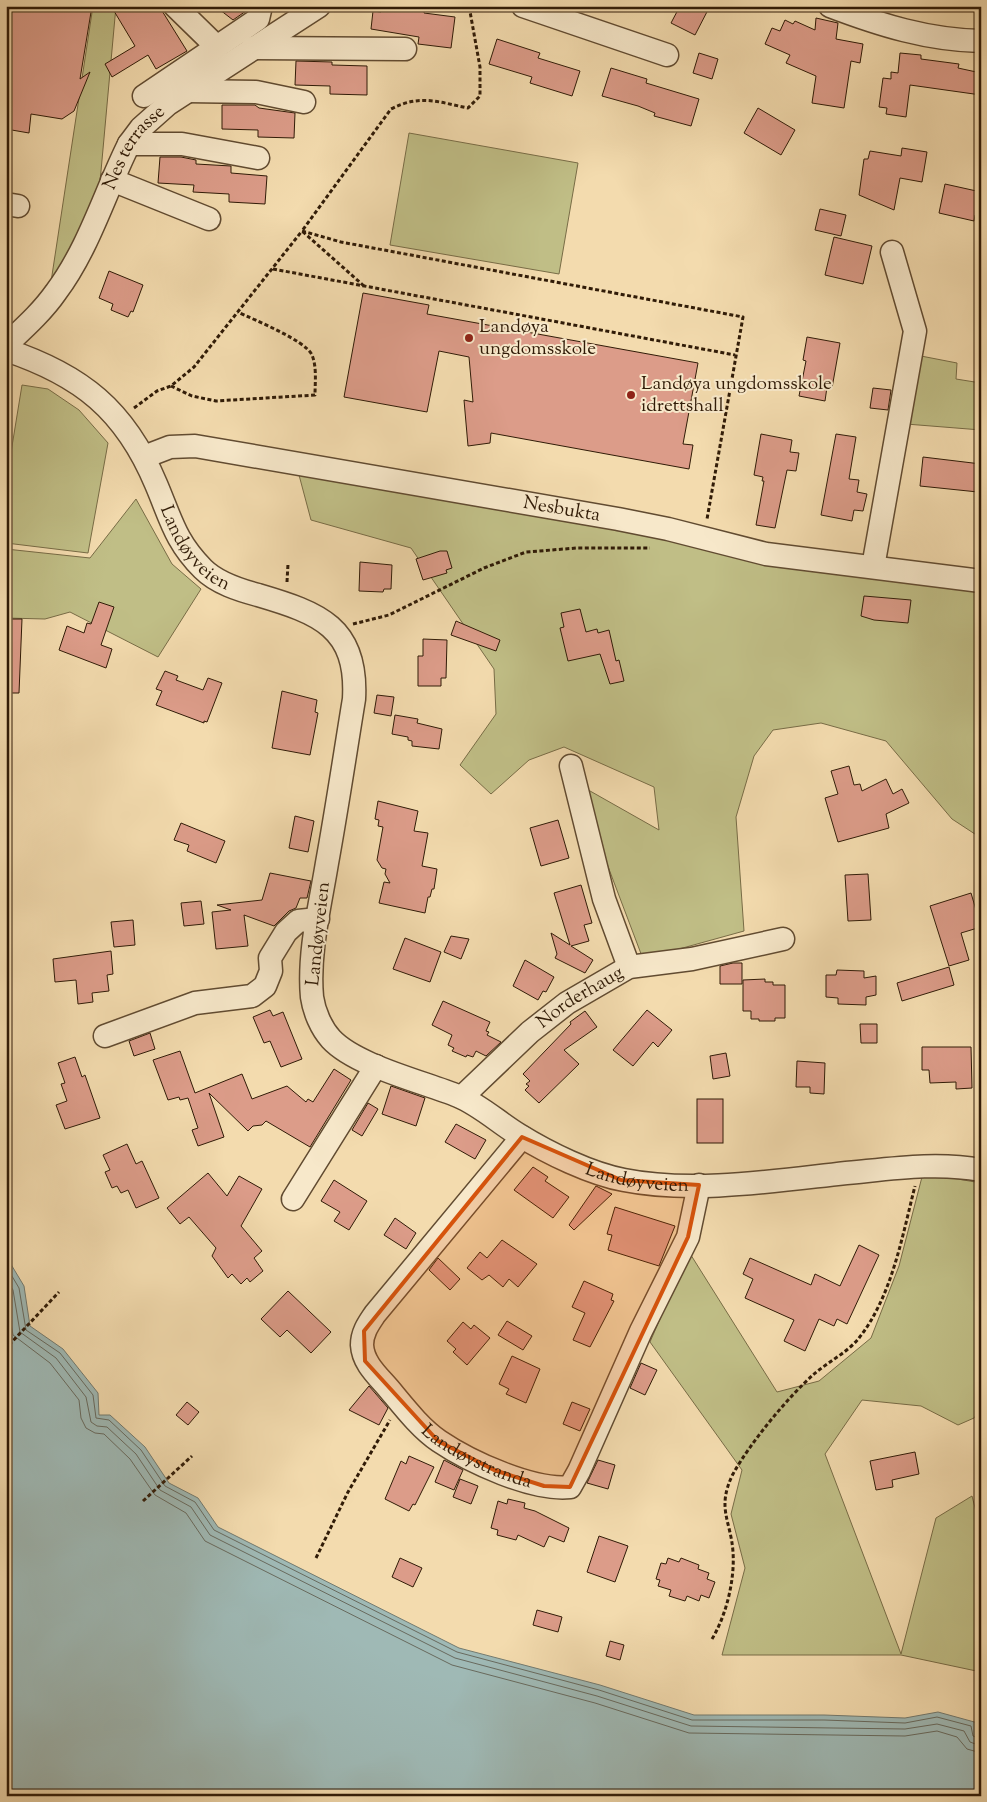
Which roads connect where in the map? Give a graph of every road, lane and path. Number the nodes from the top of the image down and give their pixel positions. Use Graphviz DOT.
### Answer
graph roads {
  1 [pos="175,6"];
  2 [pos="261,6"];
  3 [pos="319,6"];
  4 [pos="470,6"];
  5 [pos="523,6"];
  6 [pos="830,6"];
  7 [pos="981,41"];
  8 [pos="217,47"];
  9 [pos="252,48"];
  10 [pos="405,49"];
  11 [pos="667,55"];
  12 [pos="187,91"];
  13 [pos="144,96"];
  14 [pos="304,102"];
  15 [pos="129,144"];
  16 [pos="258,158"];
  17 [pos="112,180"];
  18 [pos="210,219"];
  19 [pos="302,231"];
  20 [pos="892,252"];
  21 [pos="273,269"];
  22 [pos="365,286"];
  23 [pos="238,312"];
  24 [pos="6,345"];
  25 [pos="6,350"];
  26 [pos="735,355"];
  27 [pos="171,386"];
  28 [pos="119,420"];
  29 [pos="144,456"];
  30 [pos="668,529"];
  31 [pos="704,539"];
  32 [pos="873,567"];
  33 [pos="981,581"];
  34 [pos="334,629"];
  35 [pos="571,766"];
  36 [pos="318,919"];
  37 [pos="783,939"];
  38 [pos="629,967"];
  39 [pos="105,1036"];
  40 [pos="376,1066"];
  41 [pos="462,1097"];
  42 [pos="522,1137"];
  43 [pos="920,1166"];
  44 [pos="981,1170"];
  45 [pos="699,1185"];
  46 [pos="293,1199"];
  47 [pos="59,1292"];
  48 [pos="10,1345"];
  49 [pos="400,1402"];
  50 [pos="192,1456"];
  51 [pos="143,1501"];
  52 [pos="316,1558"];
  53 [pos="712,1639"];
  1 -- 8 [label="street"];
  2 -- 8 [label="street"];
  3 -- 9 [label="street, Nes terrasse"];
  4 -- 19 [label="path"];
  5 -- 11 [label="street"];
  6 -- 7 [label="street"];
  8 -- 13 [label="street"];
  9 -- 10 [label="street"];
  9 -- 12 [label="street, Nes terrasse"];
  12 -- 14 [label="street"];
  12 -- 15 [label="street, Nes terrasse"];
  15 -- 16 [label="street"];
  15 -- 17 [label="street, Nes terrasse"];
  17 -- 18 [label="street"];
  17 -- 24 [label="street, Nes terrasse"];
  19 -- 21 [label="path"];
  19 -- 22 [label="path"];
  19 -- 26 [label="path"];
  20 -- 32 [label="street"];
  21 -- 22 [label="path"];
  21 -- 23 [label="path"];
  22 -- 26 [label="path"];
  23 -- 27 [label="path"];
  23 -- 27 [label="path"];
  25 -- 28 [label="street, Landøyveien"];
  26 -- 31 [label="path"];
  27 -- 28 [label="path"];
  28 -- 29 [label="street, Landøyveien"];
  29 -- 30 [label="street, Nesbukta"];
  29 -- 34 [label="street, Landøyveien"];
  30 -- 31 [label="street, Nesbukta"];
  30 -- 34 [label="path"];
  31 -- 32 [label="street, Nesbukta"];
  32 -- 33 [label="street, Nesbukta"];
  34 -- 36 [label="street, Landøyveien"];
  35 -- 38 [label="street"];
  36 -- 39 [label="street"];
  36 -- 40 [label="street, Landøyveien"];
  37 -- 38 [label="street, Norderhaug"];
  38 -- 41 [label="street, Norderhaug"];
  40 -- 41 [label="street, Landøyveien"];
  40 -- 46 [label="street"];
  41 -- 42 [label="street, Landøyveien"];
  42 -- 45 [label="street, Landøyveien"];
  42 -- 49 [label="street, Landøystranda"];
  43 -- 44 [label="street, Landøyveien"];
  43 -- 45 [label="street, Landøyveien"];
  43 -- 53 [label="path"];
  45 -- 49 [label="street, Landøystranda"];
  47 -- 48 [label="path"];
  49 -- 52 [label="path"];
  50 -- 51 [label="path"];
}
